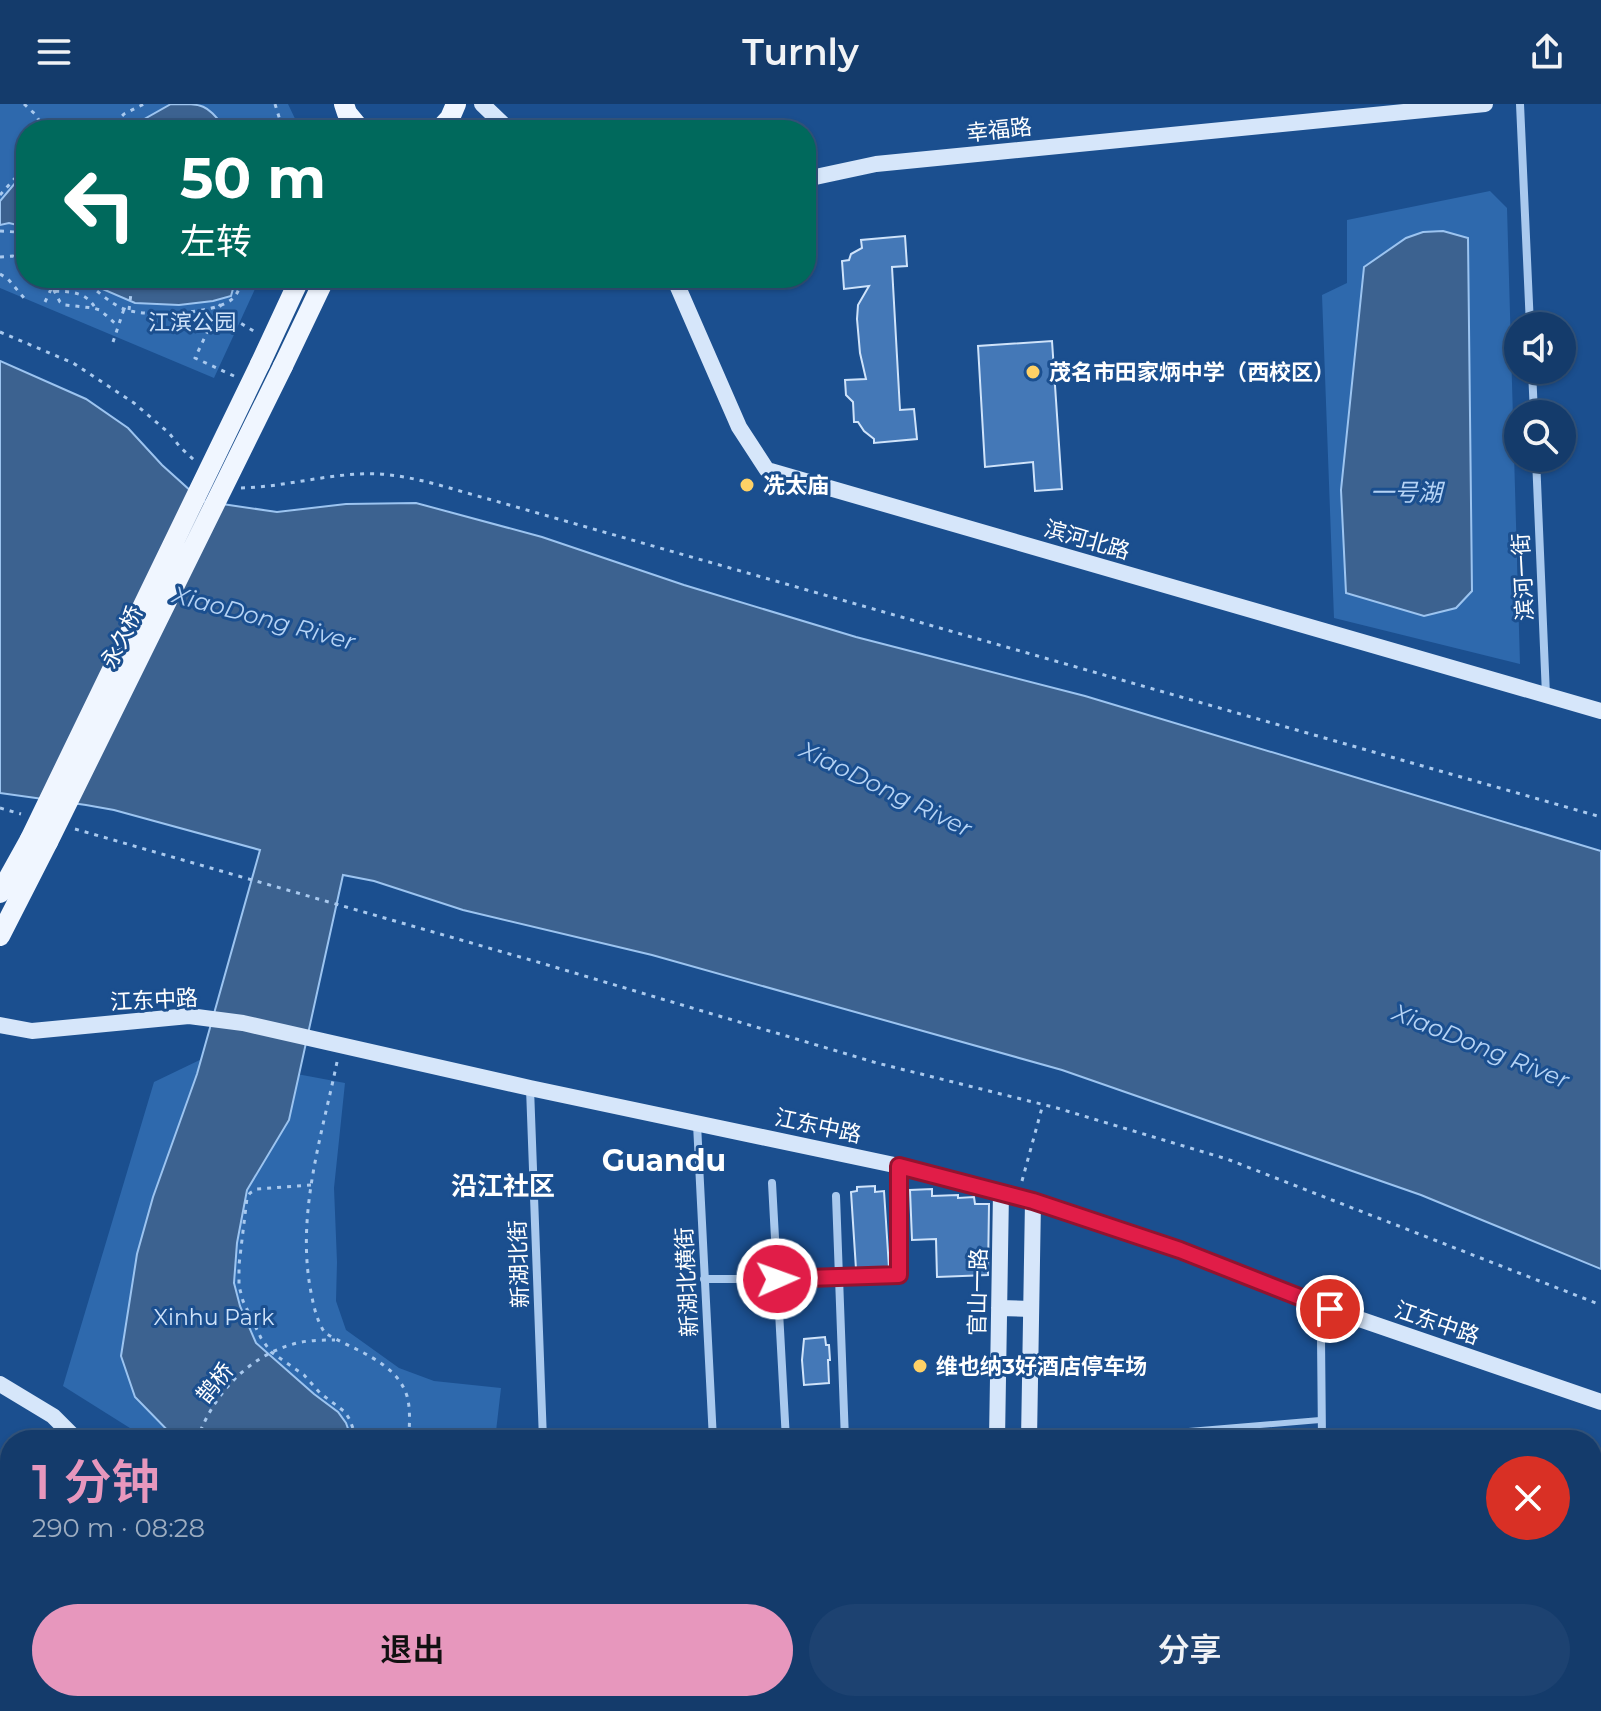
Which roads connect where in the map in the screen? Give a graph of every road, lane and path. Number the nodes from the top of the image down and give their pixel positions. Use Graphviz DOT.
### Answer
graph roads {
  1 [pos="24,104"];
  2 [pos="144,104"];
  3 [pos="482,104"];
  4 [pos="1485,104"];
  5 [pos="1520,104"];
  6 [pos="39,120"];
  7 [pos="118,120"];
  8 [pos="499,120"];
  9 [pos="16,177"];
  10 [pos="816,177"];
  11 [pos="0,195"];
  12 [pos="0,274"];
  13 [pos="95,288"];
  14 [pos="239,288"];
  15 [pos="295,288"];
  16 [pos="320,288"];
  17 [pos="678,288"];
  18 [pos="54,289"];
  19 [pos="131,293"];
  20 [pos="24,298"];
  21 [pos="45,302"];
  22 [pos="220,305"];
  23 [pos="96,309"];
  24 [pos="127,310"];
  25 [pos="1529,312"];
  26 [pos="118,326"];
  27 [pos="0,332"];
  28 [pos="272,340"];
  29 [pos="113,342"];
  30 [pos="251,384"];
  31 [pos="202,466"];
  32 [pos="1537,472"];
  33 [pos="242,489"];
  34 [pos="1546,695"];
  35 [pos="1601,711"];
  36 [pos="0,808"];
  37 [pos="27,816"];
  38 [pos="1601,817"];
  39 [pos="68,827"];
  40 [pos="39,840"];
  41 [pos="0,893"];
  42 [pos="0,936"];
  43 [pos="0,1025"];
  44 [pos="341,1044"];
  45 [pos="530,1088"];
  46 [pos="1043,1104"];
  47 [pos="697,1123"];
  48 [pos="899,1166"];
  49 [pos="772,1183"];
  50 [pos="311,1185"];
  51 [pos="836,1196"];
  52 [pos="1018,1196"];
  53 [pos="839,1277"];
  54 [pos="704,1279"];
  55 [pos="777,1279"];
  56 [pos="1601,1305"];
  57 [pos="999,1308"];
  58 [pos="1031,1309"];
  59 [pos="1330,1309"];
  60 [pos="335,1340"];
  61 [pos="269,1353"];
  62 [pos="0,1384"];
  63 [pos="1601,1402"];
  64 [pos="1320,1420"];
  65 [pos="67,1430"];
  66 [pos="201,1430"];
  67 [pos="354,1430"];
  68 [pos="409,1430"];
  69 [pos="543,1430"];
  70 [pos="712,1430"];
  71 [pos="785,1430"];
  72 [pos="845,1430"];
  73 [pos="997,1430"];
  74 [pos="1029,1430"];
  75 [pos="1201,1430"];
  76 [pos="1321,1430"];
  1 -- 6 [label="path"];
  2 -- 7 [label="path"];
  3 -- 8 [label="street"];
  4 -- 10 [label="street, 幸福路"];
  5 -- 25 [label="street"];
  9 -- 11 [label="path"];
  12 -- 20 [label="path"];
  13 -- 24 [label="path"];
  14 -- 22 [label="path"];
  15 -- 28 [label="main road, 永久桥"];
  16 -- 40 [label="main road, 永久桥, bridge"];
  17 -- 34 [label="street, 滨河北路"];
  18 -- 21 [label="path"];
  18 -- 23 [label="path"];
  18 -- 23 [label="path"];
  19 -- 24 [label="path"];
  22 -- 24 [label="path"];
  22 -- 28 [label="path"];
  22 -- 30 [label="path"];
  23 -- 26 [label="path"];
  24 -- 26 [label="path"];
  26 -- 29 [label="path"];
  27 -- 31 [label="path"];
  28 -- 30 [label="main road, 永久桥, bridge"];
  30 -- 40 [label="main road, 永久桥, bridge"];
  32 -- 34 [label="street, 滨河一街"];
  33 -- 38 [label="path"];
  34 -- 35 [label="street, 滨河北路"];
  36 -- 37 [label="path"];
  39 -- 46 [label="path"];
  40 -- 41 [label="main road"];
  40 -- 42 [label="main road"];
  43 -- 44 [label="street, 江东中路"];
  44 -- 45 [label="street, 江东中路"];
  44 -- 50 [label="path"];
  45 -- 47 [label="street, 江东中路"];
  45 -- 69 [label="street, 新湖北街"];
  46 -- 52 [label="path"];
  46 -- 56 [label="path"];
  47 -- 48 [label="street, 江东中路"];
  47 -- 54 [label="street, 新湖北横街"];
  48 -- 52 [label="street, 江东中路"];
  48 -- 53 [label="street"];
  49 -- 55 [label="street"];
  50 -- 60 [label="path"];
  50 -- 61 [label="path"];
  51 -- 53 [label="street"];
  52 -- 57 [label="street, 官山一路"];
  52 -- 58 [label="street"];
  52 -- 59 [label="street, 江东中路"];
  53 -- 55 [label="street"];
  53 -- 72 [label="street"];
  54 -- 55 [label="street"];
  54 -- 70 [label="street, 新湖北横街"];
  55 -- 71 [label="street"];
  57 -- 58 [label="street"];
  57 -- 73 [label="street, 官山一路"];
  58 -- 74 [label="street"];
  59 -- 63 [label="street, 江东中路"];
  59 -- 64 [label="street"];
  60 -- 61 [label="path"];
  60 -- 68 [label="path"];
  61 -- 66 [label="path, 鹊桥"];
  61 -- 67 [label="path"];
  62 -- 65 [label="street"];
  64 -- 75 [label="lane"];
  64 -- 76 [label="street"];
}
